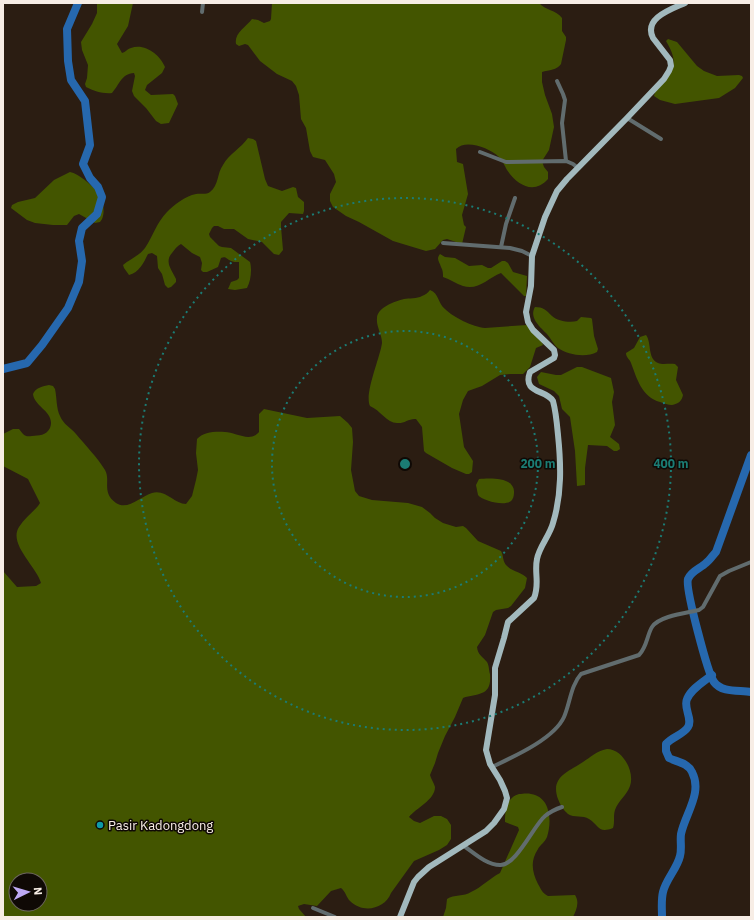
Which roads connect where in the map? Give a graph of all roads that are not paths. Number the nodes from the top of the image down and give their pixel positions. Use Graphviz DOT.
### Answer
graph roads {
  1 [pos="203,3"];
  2 [pos="682,4"];
  3 [pos="202,12"];
  4 [pos="557,81"];
  5 [pos="627,118"];
  6 [pos="661,138"];
  7 [pos="480,152"];
  8 [pos="566,161"];
  9 [pos="578,168"];
  10 [pos="515,198"];
  11 [pos="443,243"];
  12 [pos="501,247"];
  13 [pos="532,256"];
  14 [pos="751,562"];
  15 [pos="492,767"];
  16 [pos="562,807"];
  17 [pos="464,846"];
  18 [pos="313,908"];
  19 [pos="334,917"];
  20 [pos="400,917"];
  1 -- 3 [label="street"];
  2 -- 5 [label="main road"];
  4 -- 8 [label="street"];
  5 -- 6 [label="street"];
  5 -- 9 [label="main road"];
  7 -- 8 [label="street"];
  8 -- 9 [label="street"];
  9 -- 13 [label="main road"];
  10 -- 12 [label="street"];
  11 -- 12 [label="street"];
  12 -- 13 [label="street"];
  13 -- 15 [label="main road"];
  14 -- 15 [label="street"];
  15 -- 17 [label="main road"];
  16 -- 17 [label="street"];
  17 -- 20 [label="main road"];
  18 -- 19 [label="street"];
}
